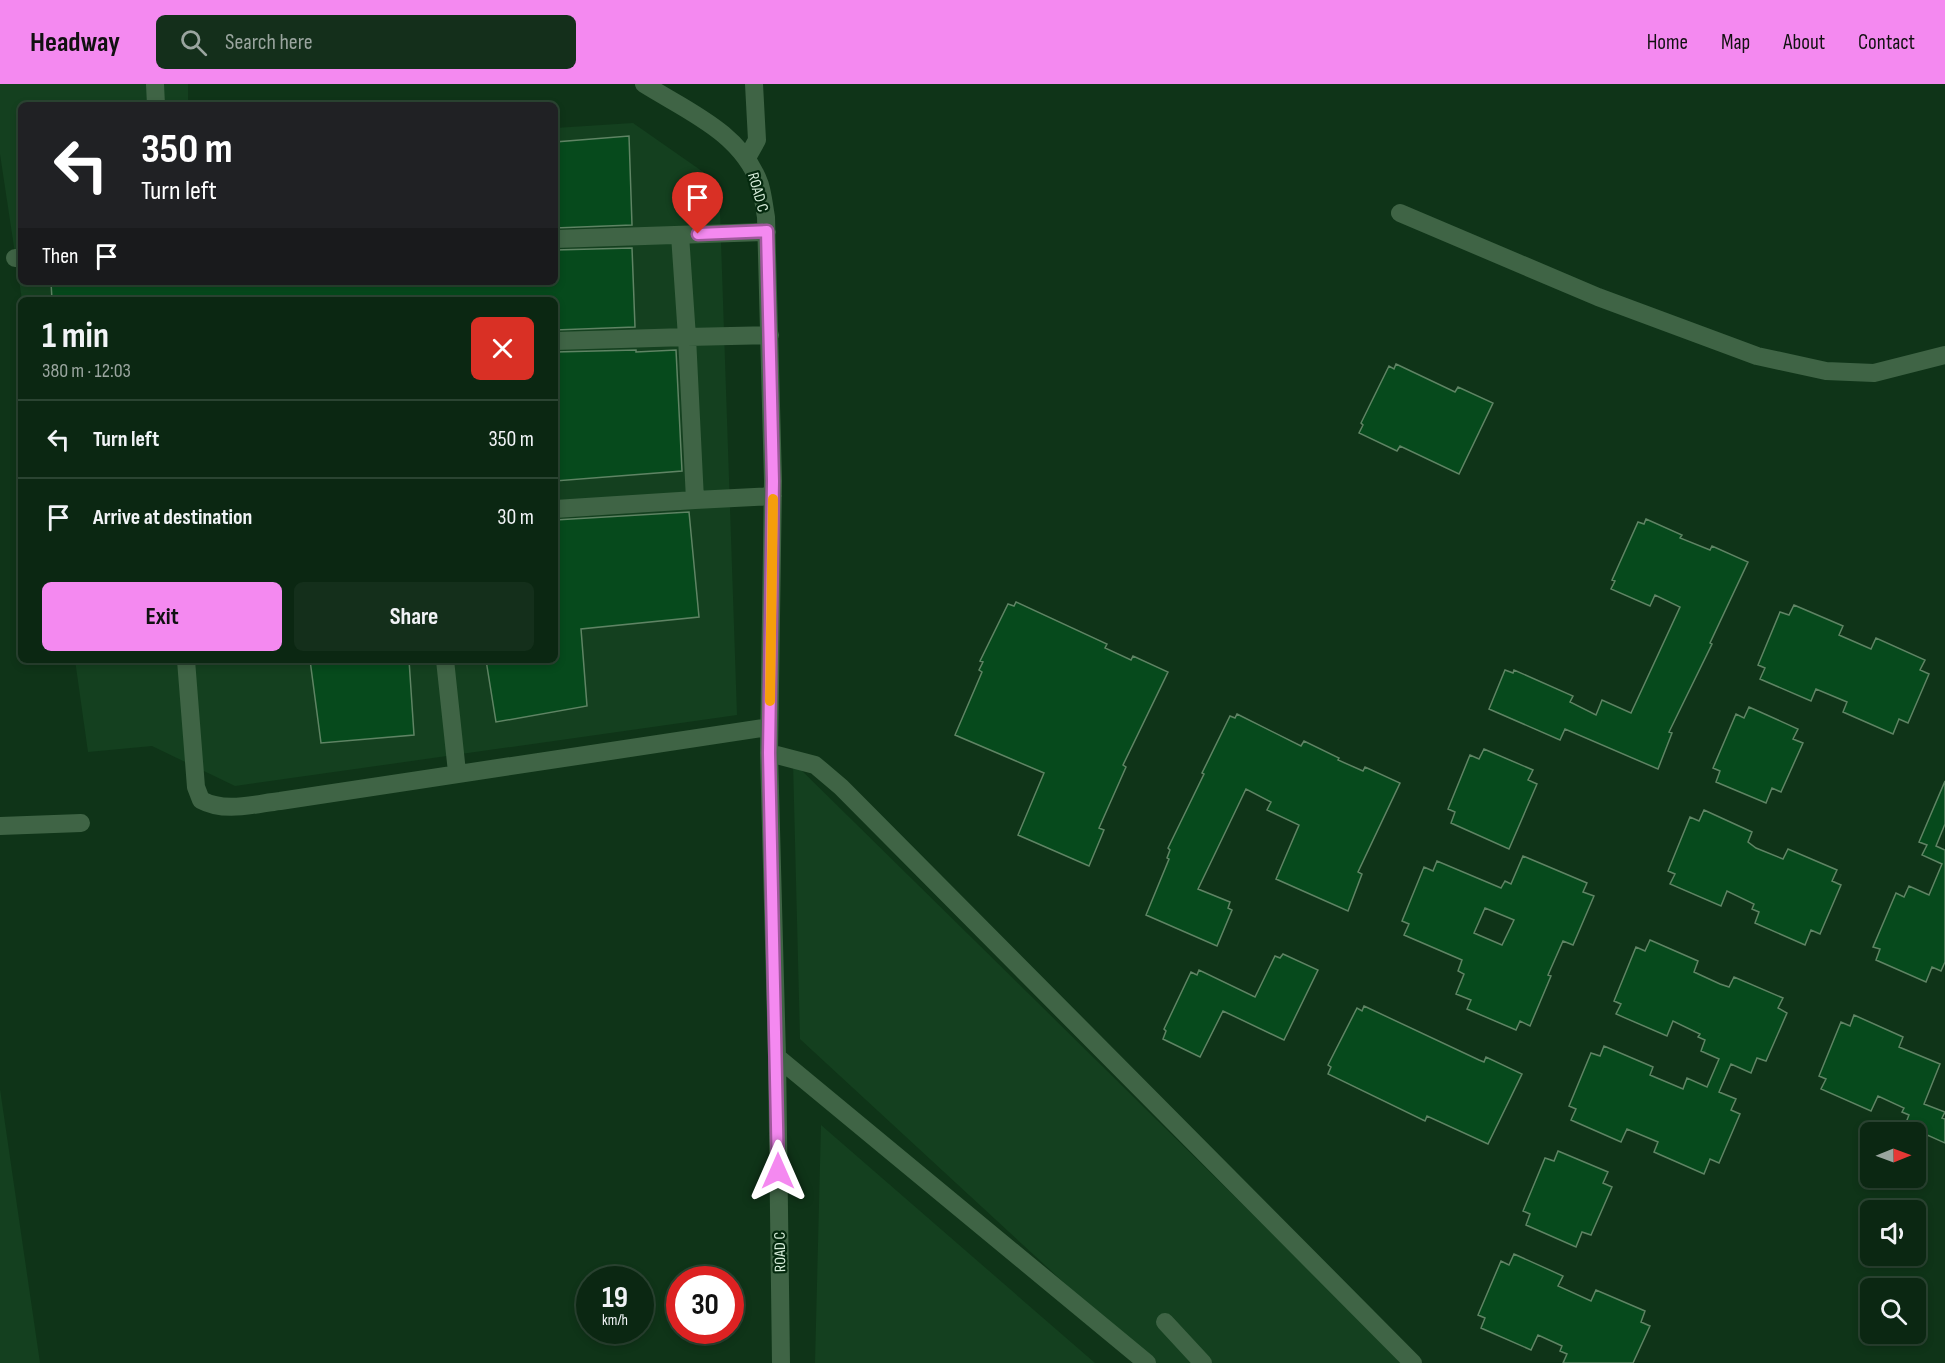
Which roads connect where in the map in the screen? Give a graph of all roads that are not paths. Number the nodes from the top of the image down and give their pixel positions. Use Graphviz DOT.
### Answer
graph roads {
  1 [pos="155,84"];
  2 [pos="644,84"];
  3 [pos="754,84"];
  4 [pos="156,102"];
  5 [pos="747,158"];
  6 [pos="1400,213"];
  7 [pos="767,231"];
  8 [pos="680,235"];
  9 [pos="558,239"];
  10 [pos="770,335"];
  11 [pos="687,337"];
  12 [pos="558,341"];
  13 [pos="1945,356"];
  14 [pos="773,496"];
  15 [pos="695,500"];
  16 [pos="558,509"];
  17 [pos="186,663"];
  18 [pos="445,663"];
  19 [pos="769,727"];
  20 [pos="769,753"];
  21 [pos="457,772"];
  22 [pos="81,823"];
  23 [pos="0,826"];
  24 [pos="777,1057"];
  25 [pos="1165,1322"];
  26 [pos="781,1363"];
  27 [pos="1147,1363"];
  28 [pos="1203,1363"];
  29 [pos="1413,1363"];
  1 -- 4 [label="street"];
  2 -- 5 [label="street, ROAD C"];
  3 -- 5 [label="street"];
  5 -- 7 [label="street, ROAD C"];
  6 -- 13 [label="street"];
  7 -- 8 [label="street"];
  7 -- 10 [label="street, ROAD C"];
  8 -- 9 [label="street"];
  8 -- 11 [label="street"];
  10 -- 11 [label="street"];
  10 -- 14 [label="street, ROAD C"];
  11 -- 12 [label="street"];
  11 -- 15 [label="street"];
  14 -- 15 [label="street"];
  14 -- 19 [label="street, ROAD C"];
  15 -- 16 [label="street"];
  17 -- 21 [label="street"];
  18 -- 21 [label="street"];
  19 -- 20 [label="street, ROAD C"];
  19 -- 21 [label="street"];
  20 -- 24 [label="street, ROAD C"];
  20 -- 29 [label="street"];
  22 -- 23 [label="street"];
  24 -- 26 [label="street, ROAD C"];
  24 -- 27 [label="street"];
  25 -- 28 [label="street"];
}
